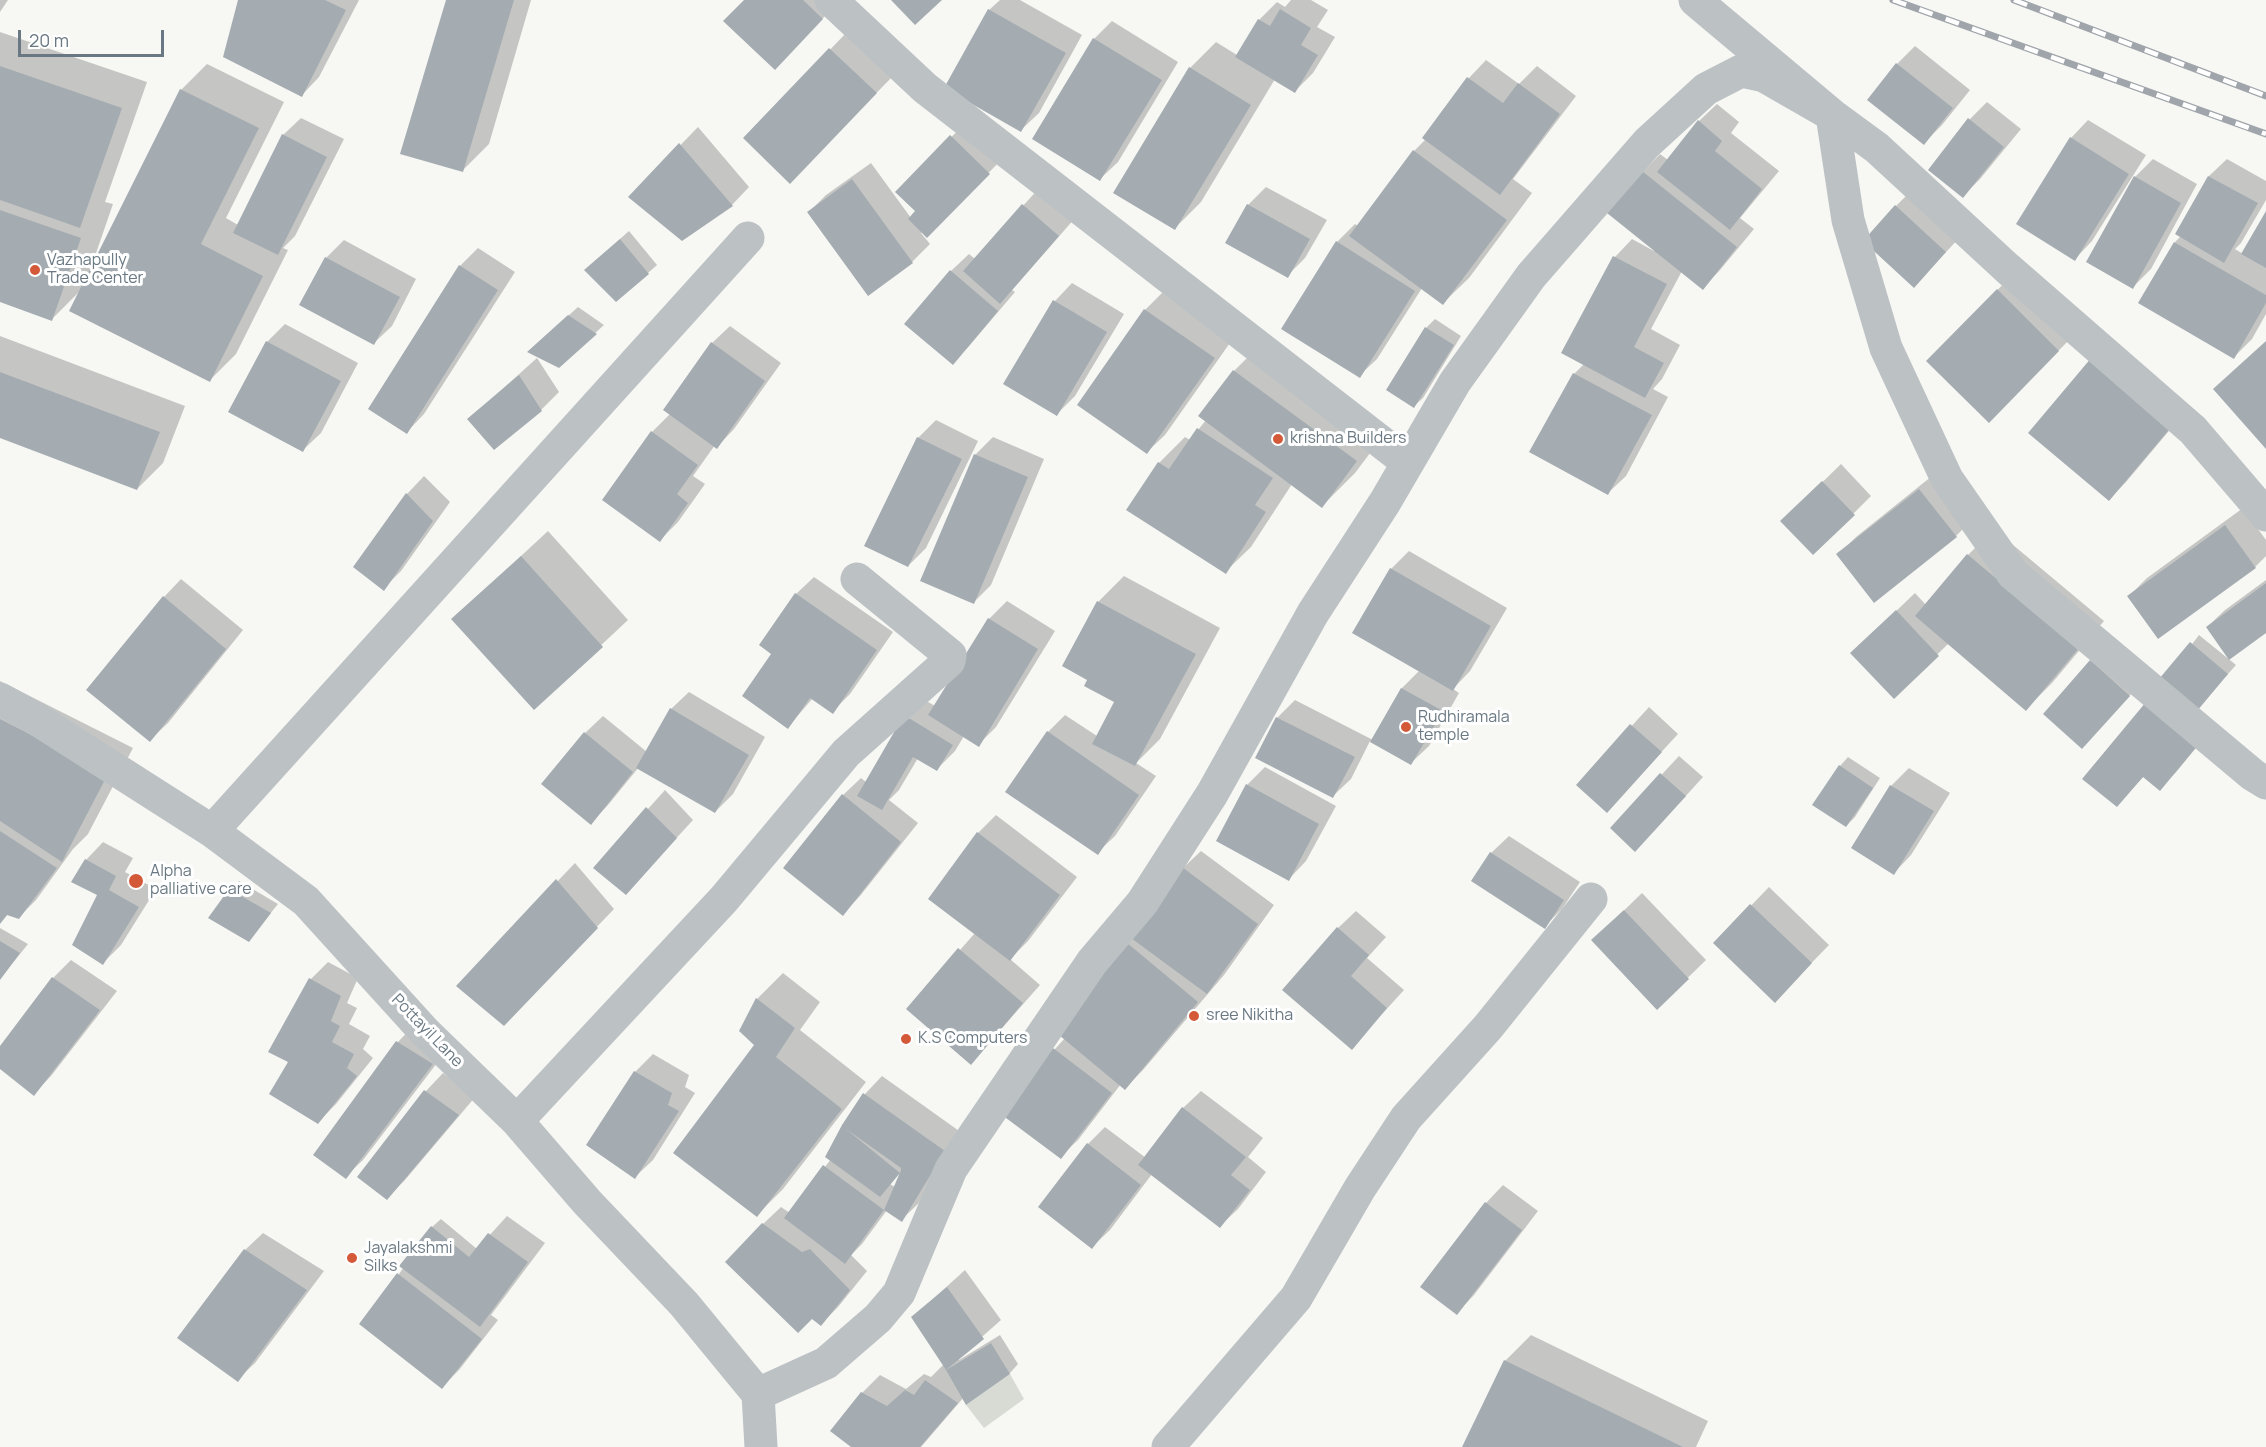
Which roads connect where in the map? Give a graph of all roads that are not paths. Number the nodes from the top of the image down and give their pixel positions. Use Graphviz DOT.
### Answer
graph roads {
  1 [pos="831,0"];
  2 [pos="1695,0"];
  3 [pos="1832,115"];
  4 [pos="748,238"];
  5 [pos="1407,462"];
  6 [pos="2266,515"];
  7 [pos="857,579"];
  8 [pos="0,699"];
  9 [pos="2266,783"];
  10 [pos="212,831"];
  11 [pos="1591,899"];
  12 [pos="517,1121"];
  13 [pos="758,1394"];
  14 [pos="761,1447"];
  15 [pos="1168,1447"];
  1 -- 5 [label="street"];
  2 -- 3 [label="street"];
  3 -- 5 [label="street"];
  3 -- 6 [label="street"];
  3 -- 9 [label="street"];
  4 -- 10 [label="street"];
  5 -- 13 [label="street"];
  7 -- 12 [label="street"];
  8 -- 10 [label="street, Pottayil Lane"];
  10 -- 12 [label="street, Pottayil Lane"];
  11 -- 15 [label="street"];
  12 -- 13 [label="street, Pottayil Lane"];
  13 -- 14 [label="street"];
}
